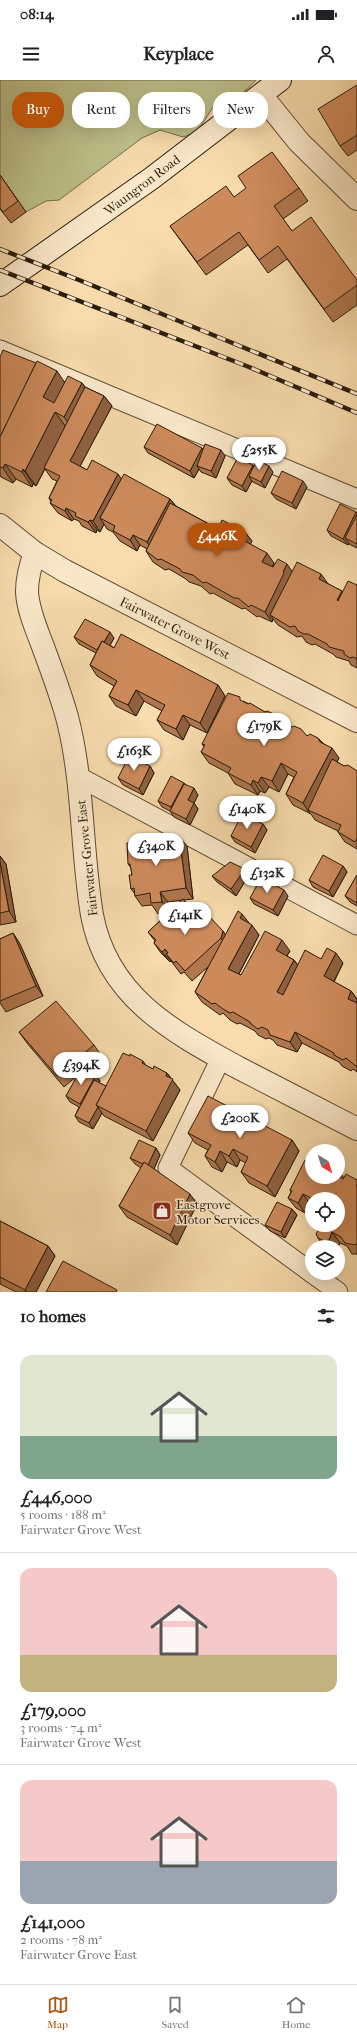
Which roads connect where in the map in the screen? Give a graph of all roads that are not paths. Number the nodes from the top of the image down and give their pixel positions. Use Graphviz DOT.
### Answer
graph roads {
  1 [pos="280,80"];
  2 [pos="265,92"];
  3 [pos="268,104"];
  4 [pos="217,128"];
  5 [pos="357,199"];
  6 [pos="0,285"];
  7 [pos="0,350"];
  8 [pos="357,499"];
  9 [pos="0,525"];
  10 [pos="35,553"];
  11 [pos="357,721"];
  12 [pos="79,777"];
  13 [pos="357,925"];
  14 [pos="221,1058"];
  15 [pos="357,1129"];
  16 [pos="305,1268"];
  17 [pos="322,1280"];
  18 [pos="338,1292"];
  1 -- 2 [label="street, Waungron Road"];
  3 -- 5 [label="street"];
  4 -- 6 [label="street, Waungron Road"];
  7 -- 8 [label="lane"];
  9 -- 10 [label="street, Fairwater Grove West"];
  10 -- 11 [label="street, Fairwater Grove West"];
  10 -- 12 [label="street, Fairwater Grove East"];
  12 -- 13 [label="lane"];
  12 -- 14 [label="street, Fairwater Grove East"];
  14 -- 15 [label="street, Fairwater Grove East"];
  14 -- 16 [label="lane"];
  17 -- 18 [label="lane"];
}
